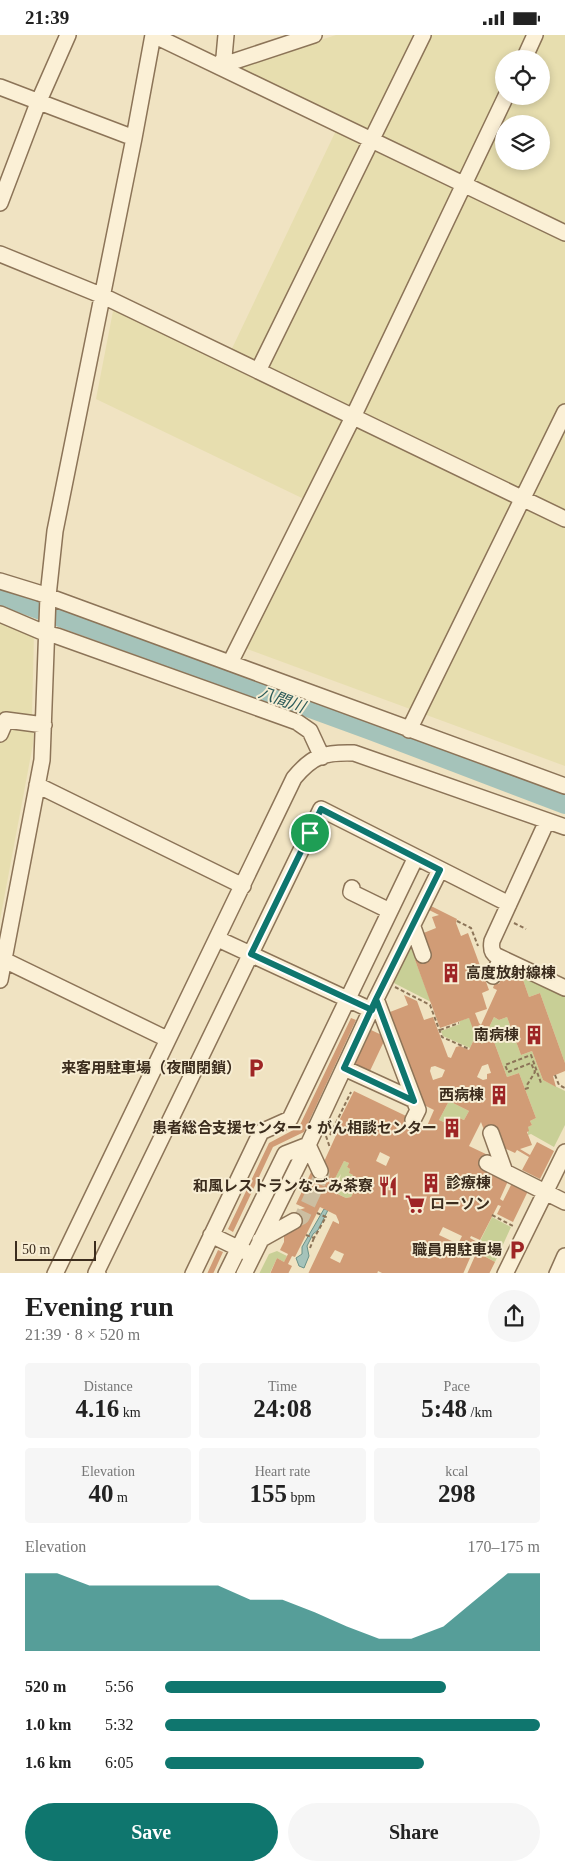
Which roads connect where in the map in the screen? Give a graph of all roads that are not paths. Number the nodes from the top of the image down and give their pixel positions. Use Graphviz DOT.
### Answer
graph roads {
  1 [pos="153,35"];
  2 [pos="226,35"];
  3 [pos="314,35"];
  4 [pos="424,35"];
  5 [pos="535,35"];
  6 [pos="66,36"];
  7 [pos="528,50"];
  8 [pos="220,66"];
  9 [pos="0,87"];
  10 [pos="38,103"];
  11 [pos="502,105"];
  12 [pos="134,138"];
  13 [pos="373,139"];
  14 [pos="465,185"];
  15 [pos="0,203"];
  16 [pos="565,233"];
  17 [pos="0,254"];
  18 [pos="102,296"];
  19 [pos="258,371"];
  20 [pos="565,412"];
  21 [pos="353,417"];
  22 [pos="522,499"];
  23 [pos="565,519"];
  24 [pos="0,581"];
  25 [pos="48,596"];
  26 [pos="0,614"];
  27 [pos="47,631"];
  28 [pos="230,663"];
  29 [pos="44,725"];
  30 [pos="409,730"];
  31 [pos="0,734"];
  32 [pos="322,757"];
  33 [pos="37,785"];
  34 [pos="565,786"];
  35 [pos="547,821"];
  36 [pos="565,827"];
  37 [pos="416,857"];
  38 [pos="440,870"];
  39 [pos="243,886"];
  40 [pos="352,888"];
  41 [pos="509,904"];
  42 [pos="390,911"];
  43 [pos="413,927"];
  44 [pos="218,939"];
  45 [pos="251,954"];
  46 [pos="423,955"];
  47 [pos="2,959"];
  48 [pos="0,980"];
  49 [pos="565,988"];
  50 [pos="348,999"];
  51 [pos="374,1004"];
  52 [pos="167,1039"];
  53 [pos="344,1068"];
  54 [pos="414,1101"];
  55 [pos="413,1120"];
  56 [pos="491,1133"];
  57 [pos="308,1145"];
  58 [pos="565,1152"];
  59 [pos="487,1163"];
  60 [pos="320,1171"];
  61 [pos="505,1172"];
  62 [pos="545,1192"];
  63 [pos="263,1199"];
  64 [pos="565,1202"];
  65 [pos="278,1205"];
  66 [pos="211,1235"];
  67 [pos="260,1240"];
  68 [pos="238,1248"];
  69 [pos="253,1255"];
  70 [pos="565,1256"];
  71 [pos="55,1273"];
  72 [pos="98,1273"];
  73 [pos="193,1273"];
  74 [pos="226,1273"];
  75 [pos="244,1273"];
  76 [pos="505,1273"];
  77 [pos="557,1273"];
  1 -- 8 [label="street"];
  1 -- 12 [label="street"];
  2 -- 8 [label="street"];
  3 -- 8 [label="street"];
  4 -- 13 [label="street"];
  5 -- 7 [label="street"];
  6 -- 10 [label="street"];
  8 -- 13 [label="street"];
  9 -- 10 [label="street"];
  10 -- 12 [label="street"];
  10 -- 15 [label="street"];
  11 -- 14 [label="street"];
  12 -- 18 [label="street"];
  13 -- 14 [label="street"];
  13 -- 19 [label="street"];
  14 -- 16 [label="street"];
  14 -- 21 [label="street"];
  17 -- 18 [label="street"];
  18 -- 19 [label="street"];
  18 -- 25 [label="street"];
  19 -- 21 [label="street"];
  20 -- 22 [label="street"];
  21 -- 22 [label="street"];
  21 -- 28 [label="street"];
  22 -- 23 [label="street"];
  22 -- 30 [label="street"];
  24 -- 25 [label="street"];
  25 -- 27 [label="street"];
  25 -- 28 [label="street"];
  26 -- 27 [label="street"];
  27 -- 29 [label="street"];
  27 -- 32 [label="street"];
  28 -- 30 [label="street"];
  29 -- 31 [label="street"];
  29 -- 33 [label="street"];
  30 -- 34 [label="street"];
  32 -- 35 [label="street"];
  32 -- 39 [label="street"];
  33 -- 39 [label="street"];
  33 -- 47 [label="street"];
  35 -- 36 [label="street"];
  35 -- 41 [label="street"];
  37 -- 38 [label="street"];
  37 -- 42 [label="street"];
  37 -- 45 [label="street"];
  38 -- 41 [label="street"];
  38 -- 43 [label="street"];
  39 -- 44 [label="street"];
  40 -- 42 [label="street"];
  41 -- 49 [label="street"];
  42 -- 50 [label="street"];
  43 -- 46 [label="street"];
  43 -- 51 [label="street"];
  44 -- 45 [label="street"];
  44 -- 52 [label="street"];
  45 -- 50 [label="street"];
  45 -- 72 [label="street"];
  47 -- 48 [label="street"];
  47 -- 52 [label="street"];
  50 -- 51 [label="street"];
  50 -- 66 [label="street"];
  51 -- 53 [label="street"];
  51 -- 54 [label="street"];
  52 -- 71 [label="street"];
  53 -- 54 [label="street"];
  53 -- 57 [label="street"];
  54 -- 55 [label="street"];
  56 -- 61 [label="street"];
  57 -- 60 [label="street"];
  57 -- 63 [label="street"];
  57 -- 65 [label="street"];
  58 -- 62 [label="street"];
  59 -- 61 [label="street"];
  61 -- 62 [label="street"];
  62 -- 64 [label="street"];
  62 -- 76 [label="street"];
  63 -- 65 [label="street"];
  63 -- 68 [label="street"];
  65 -- 67 [label="street"];
  65 -- 67 [label="street"];
  66 -- 68 [label="street"];
  66 -- 73 [label="street"];
  67 -- 69 [label="street"];
  68 -- 69 [label="street"];
  68 -- 74 [label="street"];
  69 -- 75 [label="street"];
  70 -- 77 [label="street"];
}
